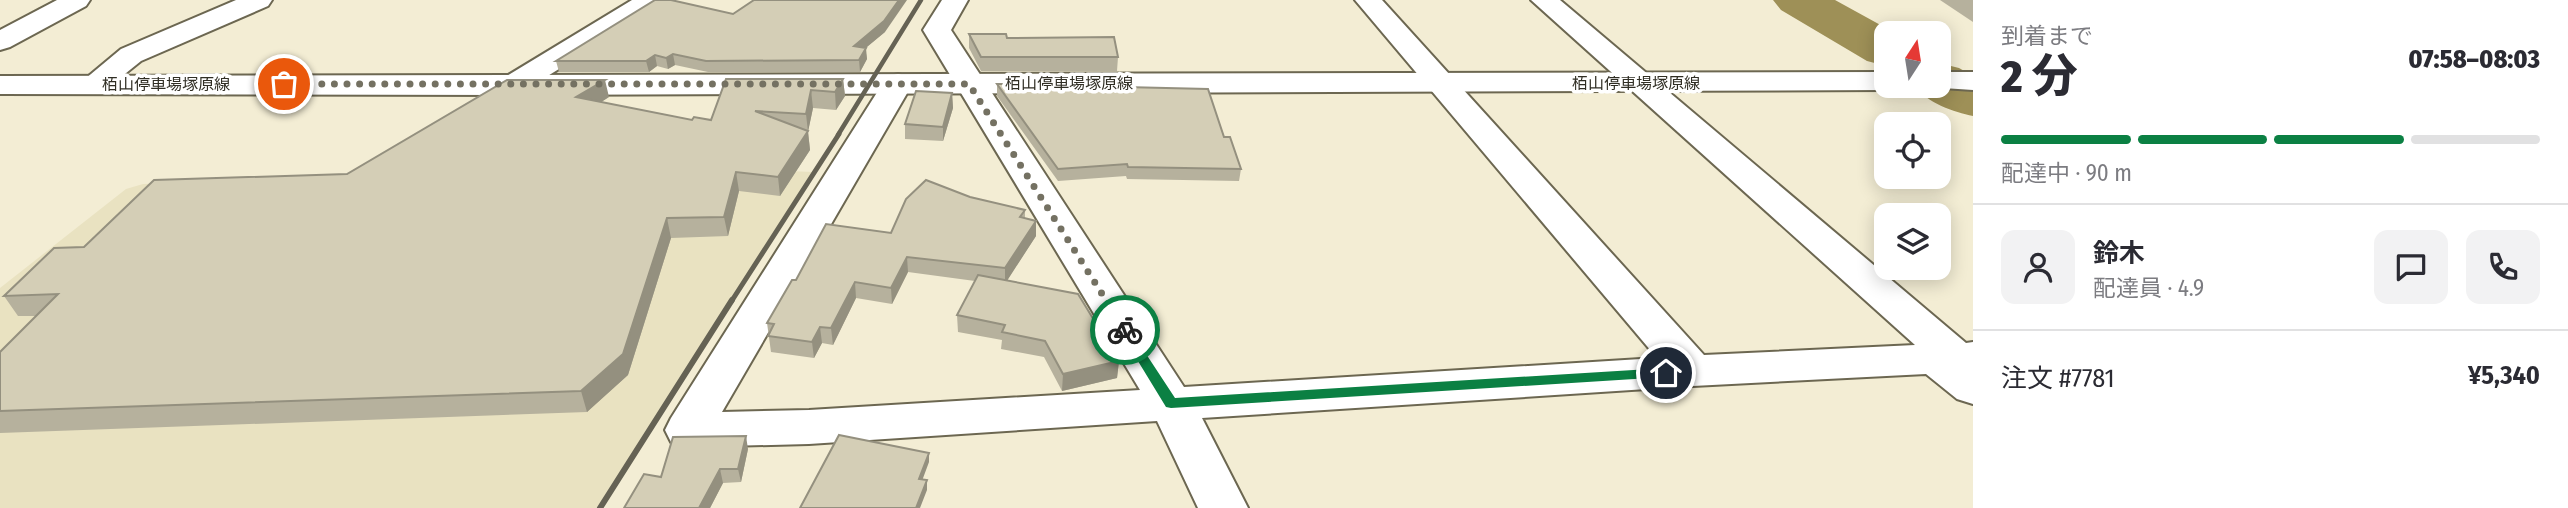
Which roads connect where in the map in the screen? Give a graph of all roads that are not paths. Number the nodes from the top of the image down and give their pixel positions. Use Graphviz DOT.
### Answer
graph roads {
  1 [pos="77,0"];
  2 [pos="259,0"];
  3 [pos="650,0"];
  4 [pos="955,0"];
  5 [pos="1368,0"];
  6 [pos="1544,0"];
  7 [pos="0,41"];
  8 [pos="1874,81"];
  9 [pos="1951,81"];
  10 [pos="1441,82"];
  11 [pos="1973,82"];
  12 [pos="898,83"];
  13 [pos="1641,83"];
  14 [pos="94,84"];
  15 [pos="969,84"];
  16 [pos="0,85"];
  17 [pos="511,86"];
  18 [pos="1960,366"];
  19 [pos="1693,371"];
  20 [pos="1171,403"];
  21 [pos="1223,508"];
  1 -- 7 [label="street"];
  2 -- 14 [label="street"];
  3 -- 17 [label="street"];
  4 -- 15 [label="street"];
  5 -- 10 [label="street"];
  6 -- 13 [label="street"];
  8 -- 13 [label="street, 栢山停車場塚原線"];
  9 -- 11 [label="street"];
  10 -- 13 [label="street, 栢山停車場塚原線"];
  10 -- 15 [label="street, 栢山停車場塚原線"];
  10 -- 19 [label="street"];
  12 -- 15 [label="street, 栢山停車場塚原線"];
  12 -- 17 [label="street, 栢山停車場塚原線"];
  12 -- 20 [label="street"];
  13 -- 18 [label="street"];
  14 -- 16 [label="street, 栢山停車場塚原線"];
  14 -- 17 [label="street, 栢山停車場塚原線"];
  15 -- 20 [label="street"];
  18 -- 19 [label="street"];
  19 -- 20 [label="street"];
  20 -- 21 [label="street"];
}
